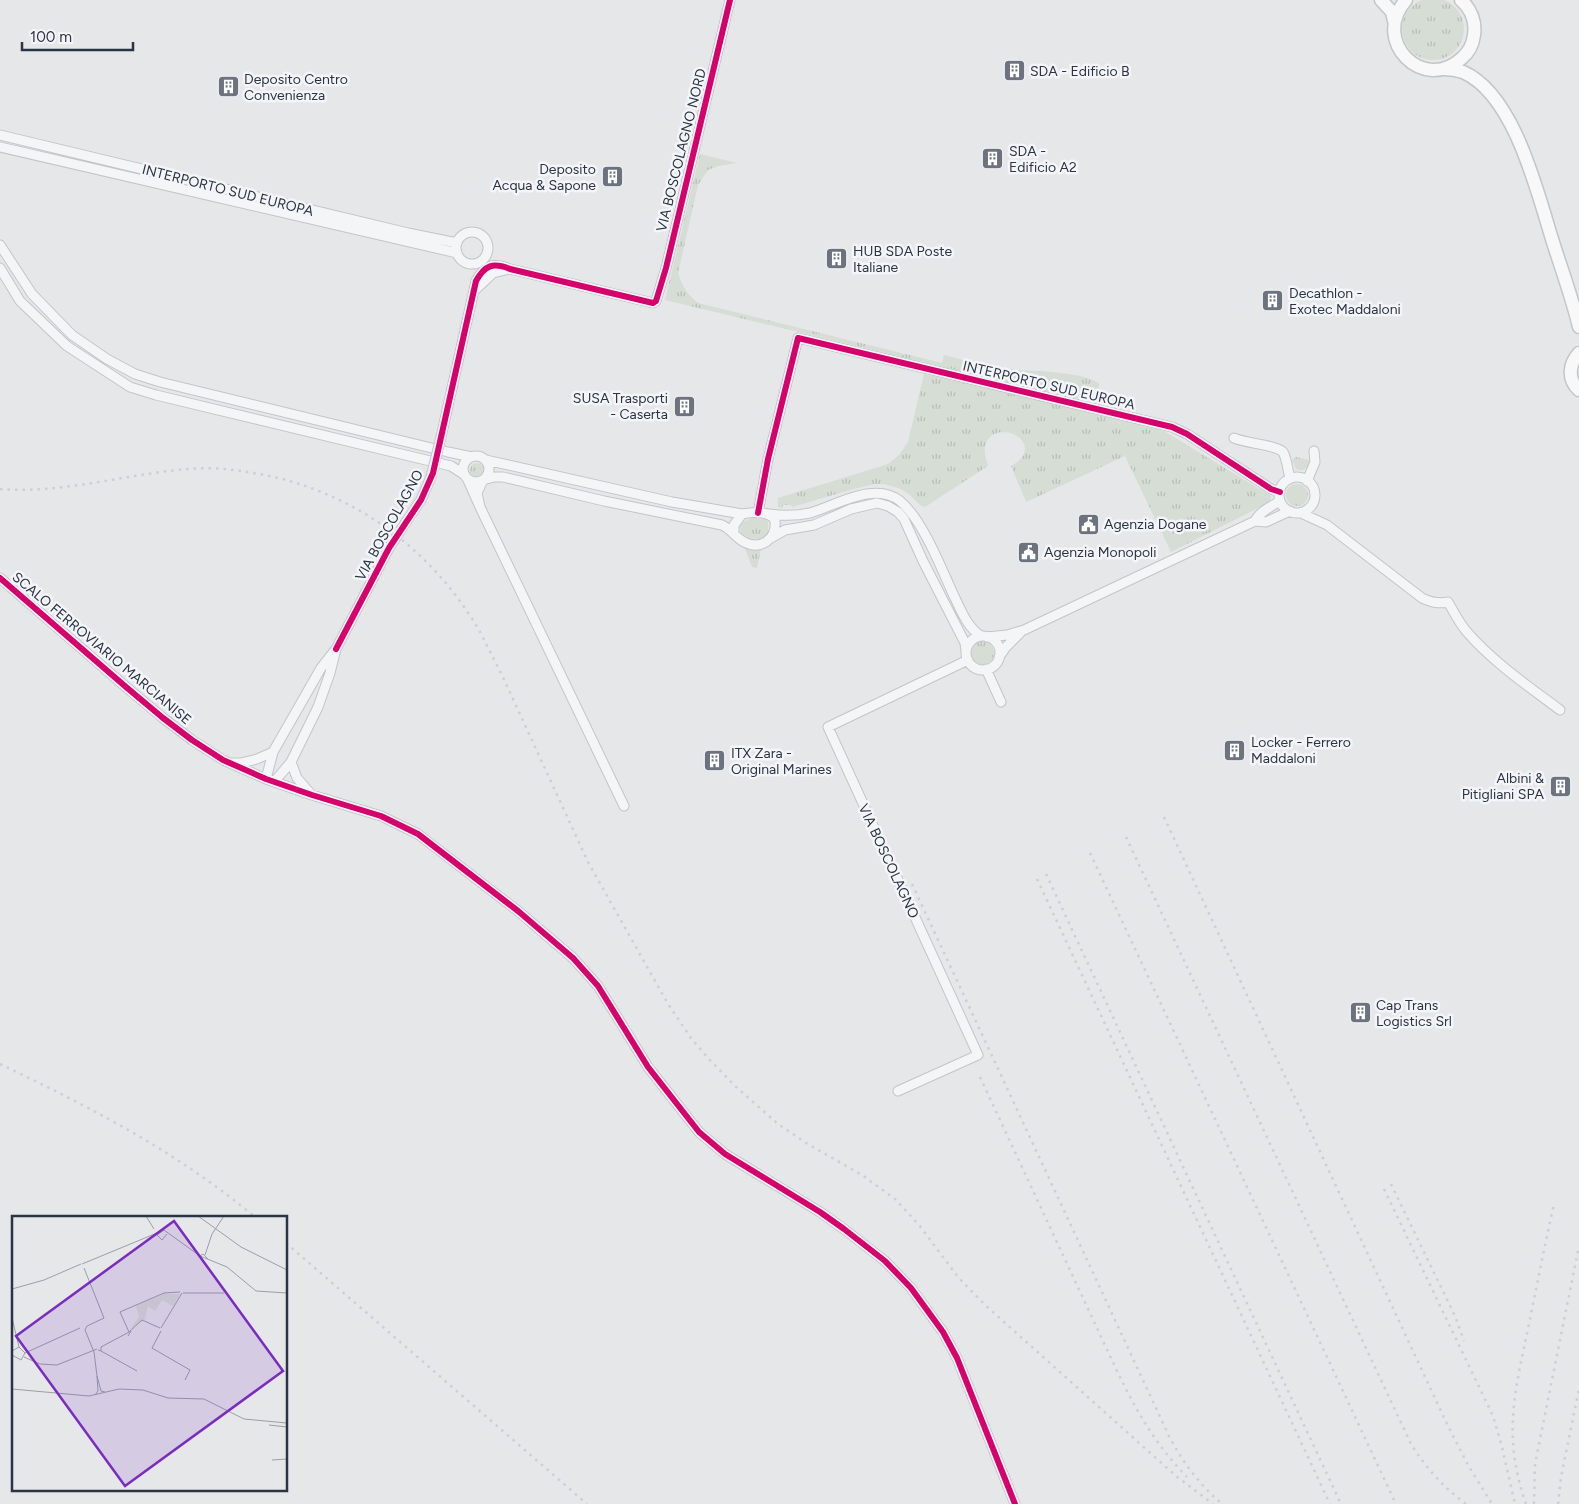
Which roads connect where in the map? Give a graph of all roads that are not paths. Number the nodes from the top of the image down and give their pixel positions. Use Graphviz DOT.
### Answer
graph roads {
  1 [pos="730,0"];
  2 [pos="1381,0"];
  3 [pos="1406,0"];
  4 [pos="1461,0"];
  5 [pos="1394,22"];
  6 [pos="1470,49"];
  7 [pos="1444,69"];
  8 [pos="1477,81"];
  9 [pos="0,135"];
  10 [pos="0,147"];
  11 [pos="457,243"];
  12 [pos="0,245"];
  13 [pos="457,253"];
  14 [pos="0,268"];
  15 [pos="510,269"];
  16 [pos="1579,324"];
  17 [pos="1579,353"];
  18 [pos="1579,390"];
  19 [pos="1234,438"];
  20 [pos="1314,451"];
  21 [pos="472,457"];
  22 [pos="486,460"];
  23 [pos="466,477"];
  24 [pos="1290,479"];
  25 [pos="483,480"];
  26 [pos="1307,481"];
  27 [pos="1280,496"];
  28 [pos="1314,502"];
  29 [pos="480,507"];
  30 [pos="1290,511"];
  31 [pos="758,513"];
  32 [pos="1301,513"];
  33 [pos="742,514"];
  34 [pos="769,514"];
  35 [pos="1255,521"];
  36 [pos="1327,525"];
  37 [pos="734,533"];
  38 [pos="771,538"];
  39 [pos="0,578"];
  40 [pos="1024,630"];
  41 [pos="984,636"];
  42 [pos="336,649"];
  43 [pos="967,655"];
  44 [pos="999,658"];
  45 [pos="986,669"];
  46 [pos="310,687"];
  47 [pos="323,694"];
  48 [pos="1001,702"];
  49 [pos="1560,710"];
  50 [pos="273,752"];
  51 [pos="223,760"];
  52 [pos="291,762"];
  53 [pos="270,780"];
  54 [pos="312,795"];
  55 [pos="624,806"];
  56 [pos="898,1092"];
  57 [pos="1015,1504"];
  1 -- 15 [label="street, VIA BOSCOLAGNO NORD"];
  2 -- 5 [label="main road"];
  3 -- 5 [label="main road"];
  4 -- 6 [label="main road"];
  5 -- 7 [label="main road"];
  6 -- 7 [label="main road"];
  6 -- 8 [label="main road"];
  7 -- 8 [label="main road"];
  8 -- 16 [label="main road"];
  9 -- 11 [label="street, INTERPORTO SUD EUROPA"];
  10 -- 13 [label="street, INTERPORTO SUD EUROPA"];
  11 -- 13 [label="street"];
  11 -- 13 [label="street"];
  12 -- 21 [label="street"];
  14 -- 23 [label="street, VIA BOSCOLAGNO"];
  15 -- 42 [label="street, VIA BOSCOLAGNO, bridge"];
  17 -- 18 [label="main road"];
  19 -- 24 [label="street"];
  20 -- 26 [label="street"];
  21 -- 22 [label="street"];
  21 -- 23 [label="street"];
  22 -- 25 [label="street"];
  22 -- 33 [label="street"];
  23 -- 25 [label="street, VIA BOSCOLAGNO"];
  23 -- 29 [label="street"];
  24 -- 26 [label="street"];
  24 -- 27 [label="street"];
  25 -- 29 [label="street"];
  25 -- 37 [label="street, VIA BOSCOLAGNO"];
  26 -- 28 [label="street"];
  27 -- 30 [label="street"];
  27 -- 31 [label="street, INTERPORTO SUD EUROPA"];
  27 -- 35 [label="street"];
  28 -- 32 [label="street"];
  28 -- 36 [label="street"];
  29 -- 55 [label="street"];
  30 -- 32 [label="street"];
  30 -- 35 [label="street"];
  31 -- 33 [label="street"];
  31 -- 34 [label="street"];
  32 -- 36 [label="street"];
  33 -- 37 [label="street"];
  34 -- 38 [label="street"];
  34 -- 41 [label="street"];
  35 -- 40 [label="street"];
  36 -- 49 [label="street"];
  37 -- 38 [label="street, VIA BOSCOLAGNO"];
  38 -- 43 [label="street, VIA BOSCOLAGNO"];
  39 -- 51 [label="street, SCALO FERROVIARIO MARCIANISE"];
  40 -- 41 [label="street"];
  40 -- 44 [label="street"];
  41 -- 43 [label="street, VIA BOSCOLAGNO"];
  41 -- 44 [label="street"];
  42 -- 46 [label="street, VIA BOSCOLAGNO"];
  42 -- 47 [label="street, VIA BOSCOLAGNO"];
  43 -- 45 [label="street"];
  43 -- 56 [label="street, VIA BOSCOLAGNO"];
  44 -- 45 [label="street"];
  45 -- 48 [label="street"];
  46 -- 47 [label="street"];
  46 -- 50 [label="street, VIA BOSCOLAGNO"];
  47 -- 52 [label="street, VIA BOSCOLAGNO"];
  50 -- 51 [label="street"];
  50 -- 53 [label="street, VIA BOSCOLAGNO"];
  51 -- 53 [label="street, SCALO FERROVIARIO MARCIANISE"];
  52 -- 53 [label="street, VIA BOSCOLAGNO"];
  52 -- 54 [label="street"];
  53 -- 54 [label="street, SCALO FERROVIARIO MARCIANISE"];
  54 -- 57 [label="street, SCALO FERROVIARIO MARCIANISE"];
}
